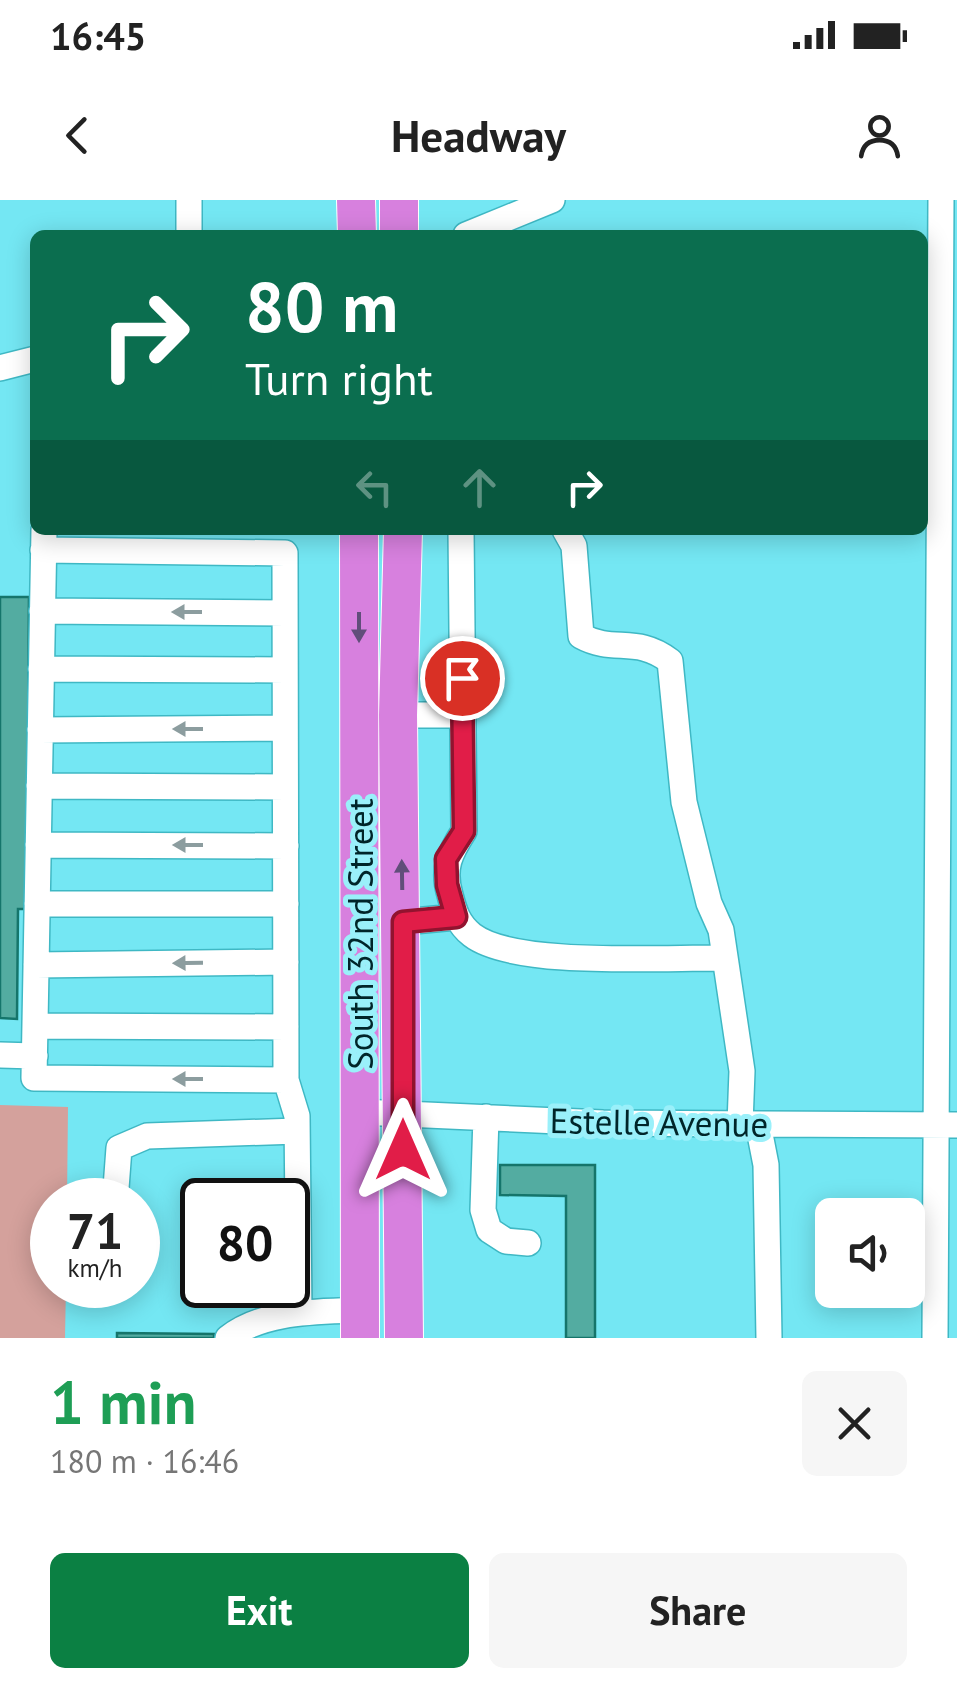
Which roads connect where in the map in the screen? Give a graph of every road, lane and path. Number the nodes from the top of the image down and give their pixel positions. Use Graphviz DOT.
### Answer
graph roads {
  1 [pos="188,200"];
  2 [pos="356,200"];
  3 [pos="398,200"];
  4 [pos="552,200"];
  5 [pos="941,200"];
  6 [pos="510,226"];
  7 [pos="188,230"];
  8 [pos="357,230"];
  9 [pos="398,230"];
  10 [pos="30,360"];
  11 [pos="0,368"];
  12 [pos="359,535"];
  13 [pos="403,535"];
  14 [pos="462,535"];
  15 [pos="568,535"];
  16 [pos="43,540"];
  17 [pos="42,611"];
  18 [pos="285,613"];
  19 [pos="41,669"];
  20 [pos="285,670"];
  21 [pos="398,715"];
  22 [pos="462,715"];
  23 [pos="285,728"];
  24 [pos="40,730"];
  25 [pos="39,786"];
  26 [pos="285,787"];
  27 [pos="38,845"];
  28 [pos="286,846"];
  29 [pos="37,904"];
  30 [pos="286,904"];
  31 [pos="456,917"];
  32 [pos="403,922"];
  33 [pos="725,958"];
  34 [pos="286,962"];
  35 [pos="36,965"];
  36 [pos="35,1026"];
  37 [pos="286,1027"];
  38 [pos="0,1056"];
  39 [pos="35,1056"];
  40 [pos="286,1080"];
  41 [pos="360,1112"];
  42 [pos="403,1112"];
  43 [pos="486,1117"];
  44 [pos="749,1124"];
  45 [pos="947,1125"];
  46 [pos="297,1131"];
  47 [pos="117,1178"];
  48 [pos="528,1242"];
  49 [pos="299,1313"];
  50 [pos="360,1324"];
  51 [pos="228,1338"];
  52 [pos="404,1338"];
  53 [pos="769,1338"];
  54 [pos="935,1338"];
  1 -- 7 [label="street"];
  2 -- 8 [label="highway"];
  3 -- 9 [label="highway"];
  4 -- 6 [label="street"];
  5 -- 45 [label="street"];
  10 -- 11 [label="street"];
  12 -- 41 [label="highway, South 32nd Street, one-way"];
  13 -- 21 [label="highway, South 32nd Street"];
  14 -- 22 [label="street"];
  15 -- 33 [label="street"];
  16 -- 17 [label="street"];
  16 -- 18 [label="street"];
  18 -- 17 [label="street, one-way"];
  17 -- 19 [label="street"];
  18 -- 20 [label="street"];
  19 -- 20 [label="street"];
  19 -- 24 [label="street"];
  20 -- 23 [label="street"];
  21 -- 22 [label="street"];
  32 -- 21 [label="highway, South 32nd Street, one-way"];
  22 -- 31 [label="street"];
  23 -- 24 [label="street, one-way"];
  23 -- 26 [label="street"];
  24 -- 25 [label="street"];
  25 -- 26 [label="street"];
  25 -- 27 [label="street"];
  26 -- 28 [label="street"];
  28 -- 27 [label="street, one-way"];
  27 -- 29 [label="street"];
  28 -- 30 [label="street"];
  29 -- 30 [label="street"];
  29 -- 35 [label="street"];
  30 -- 34 [label="street"];
  31 -- 32 [label="street"];
  31 -- 33 [label="street"];
  32 -- 42 [label="highway, South 32nd Street"];
  33 -- 44 [label="street"];
  34 -- 35 [label="street, one-way"];
  34 -- 37 [label="street"];
  35 -- 36 [label="street"];
  36 -- 37 [label="street"];
  36 -- 39 [label="street"];
  37 -- 40 [label="street"];
  38 -- 39 [label="street"];
  40 -- 39 [label="street, one-way"];
  40 -- 46 [label="street"];
  41 -- 42 [label="street, Estelle Avenue"];
  41 -- 50 [label="highway, South 32nd Street"];
  42 -- 43 [label="street, Estelle Avenue"];
  42 -- 52 [label="highway, South 32nd Street"];
  43 -- 44 [label="street, Estelle Avenue"];
  43 -- 48 [label="street"];
  44 -- 45 [label="street, Estelle Avenue"];
  44 -- 53 [label="street"];
  45 -- 54 [label="street"];
  46 -- 47 [label="street"];
  46 -- 49 [label="street"];
  49 -- 50 [label="street"];
  49 -- 51 [label="street"];
}
